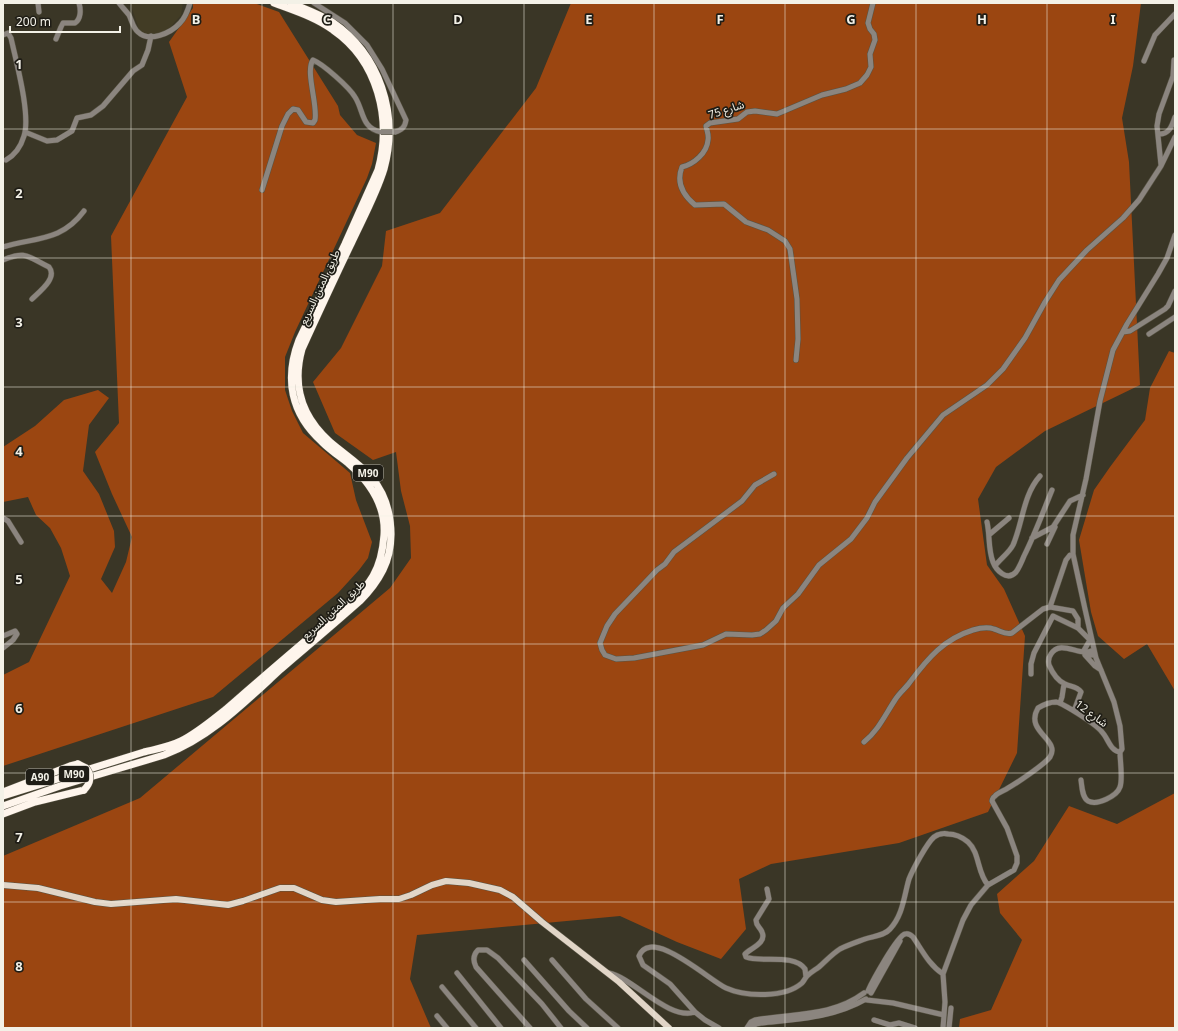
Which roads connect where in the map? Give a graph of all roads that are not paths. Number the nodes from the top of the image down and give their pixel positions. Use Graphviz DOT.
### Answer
graph roads {
  1 [pos="38,3"];
  2 [pos="79,3"];
  3 [pos="119,3"];
  4 [pos="190,3"];
  5 [pos="274,3"];
  6 [pos="291,3"];
  7 [pos="314,3"];
  8 [pos="873,3"];
  9 [pos="40,12"];
  10 [pos="1175,14"];
  11 [pos="3,35"];
  12 [pos="151,36"];
  13 [pos="56,39"];
  14 [pos="1144,60"];
  15 [pos="1174,60"];
  16 [pos="1175,117"];
  17 [pos="25,132"];
  18 [pos="1158,134"];
  19 [pos="1175,137"];
  20 [pos="6,160"];
  21 [pos="1161,166"];
  22 [pos="262,190"];
  23 [pos="84,212"];
  24 [pos="1175,235"];
  25 [pos="1173,245"];
  26 [pos="3,247"];
  27 [pos="3,260"];
  28 [pos="1175,291"];
  29 [pos="32,299"];
  30 [pos="1168,306"];
  31 [pos="1174,317"];
  32 [pos="1123,332"];
  33 [pos="1149,334"];
  34 [pos="796,360"];
  35 [pos="774,474"];
  36 [pos="1040,476"];
  37 [pos="1052,490"];
  38 [pos="1083,495"];
  39 [pos="3,518"];
  40 [pos="1009,518"];
  41 [pos="987,522"];
  42 [pos="1056,524"];
  43 [pos="990,534"];
  44 [pos="1032,538"];
  45 [pos="21,542"];
  46 [pos="1046,544"];
  47 [pos="1073,554"];
  48 [pos="995,566"];
  49 [pos="1050,607"];
  50 [pos="1078,628"];
  51 [pos="3,636"];
  52 [pos="1092,641"];
  53 [pos="3,648"];
  54 [pos="1095,652"];
  55 [pos="1084,653"];
  56 [pos="1101,670"];
  57 [pos="1031,674"];
  58 [pos="1064,684"];
  59 [pos="1060,703"];
  60 [pos="1074,711"];
  61 [pos="864,742"];
  62 [pos="1120,752"];
  63 [pos="1081,780"];
  64 [pos="40,785"];
  65 [pos="60,786"];
  66 [pos="3,792"];
  67 [pos="3,796"];
  68 [pos="3,802"];
  69 [pos="35,802"];
  70 [pos="3,806"];
  71 [pos="3,814"];
  72 [pos="3,885"];
  73 [pos="988,885"];
  74 [pos="767,889"];
  75 [pos="524,960"];
  76 [pos="552,960"];
  77 [pos="457,973"];
  78 [pos="608,973"];
  79 [pos="943,974"];
  80 [pos="806,977"];
  81 [pos="442,987"];
  82 [pos="868,995"];
  83 [pos="951,1008"];
  84 [pos="695,1012"];
  85 [pos="944,1015"];
  86 [pos="437,1016"];
  87 [pos="792,1018"];
  88 [pos="874,1020"];
  89 [pos="447,1028"];
  90 [pos="476,1028"];
  91 [pos="502,1028"];
  92 [pos="530,1028"];
  93 [pos="561,1028"];
  94 [pos="587,1028"];
  95 [pos="618,1028"];
  96 [pos="668,1028"];
  97 [pos="719,1028"];
  98 [pos="747,1028"];
  99 [pos="751,1028"];
  100 [pos="915,1028"];
  101 [pos="943,1028"];
  102 [pos="949,1028"];
  1 -- 9 [label="street"];
  2 -- 13 [label="street"];
  3 -- 12 [label="street"];
  4 -- 12 [label="street"];
  5 -- 64 [label="highway, طريق المتن السريع / M90"];
  6 -- 65 [label="highway, طريق المتن السريع / M90"];
  7 -- 22 [label="street, bridge"];
  8 -- 34 [label="street, شارع 75"];
  10 -- 14 [label="street"];
  11 -- 17 [label="street"];
  12 -- 17 [label="street"];
  15 -- 18 [label="street"];
  16 -- 18 [label="street"];
  17 -- 20 [label="street"];
  18 -- 21 [label="street"];
  19 -- 21 [label="street"];
  21 -- 35 [label="street"];
  23 -- 26 [label="street"];
  24 -- 25 [label="street, شارع 12"];
  25 -- 32 [label="street, شارع 12"];
  27 -- 29 [label="street"];
  28 -- 30 [label="street"];
  30 -- 31 [label="street"];
  30 -- 32 [label="street"];
  31 -- 33 [label="street"];
  32 -- 38 [label="street, شارع 12"];
  36 -- 48 [label="street"];
  37 -- 44 [label="street"];
  38 -- 42 [label="street"];
  38 -- 47 [label="street, شارع 12"];
  39 -- 45 [label="street"];
  40 -- 43 [label="street"];
  41 -- 43 [label="street"];
  42 -- 44 [label="street"];
  42 -- 46 [label="street"];
  43 -- 48 [label="street"];
  44 -- 48 [label="street"];
  47 -- 49 [label="street"];
  47 -- 52 [label="street, شارع 12"];
  49 -- 50 [label="street"];
  49 -- 61 [label="street"];
  50 -- 52 [label="street"];
  50 -- 57 [label="street"];
  51 -- 53 [label="street"];
  52 -- 54 [label="street, شارع 12"];
  52 -- 55 [label="street"];
  54 -- 55 [label="street"];
  54 -- 56 [label="street, شارع 12"];
  55 -- 56 [label="street"];
  55 -- 58 [label="street"];
  56 -- 62 [label="street, شارع 12"];
  58 -- 59 [label="street"];
  58 -- 60 [label="street"];
  59 -- 60 [label="street, شارع 12"];
  59 -- 73 [label="street, شارع 12"];
  60 -- 62 [label="street, شارع 12"];
  62 -- 63 [label="street"];
  64 -- 67 [label="highway, طريق المتن السريع / M90"];
  64 -- 68 [label="highway, A90"];
  65 -- 69 [label="highway, A90"];
  65 -- 70 [label="highway, طريق المتن السريع / M90"];
  66 -- 69 [label="highway, A90, bridge"];
  69 -- 71 [label="highway"];
  72 -- 78 [label="main road"];
  73 -- 79 [label="street"];
  73 -- 80 [label="street"];
  74 -- 80 [label="street"];
  75 -- 94 [label="street"];
  76 -- 95 [label="street"];
  77 -- 91 [label="street"];
  78 -- 84 [label="street"];
  78 -- 96 [label="main road"];
  79 -- 82 [label="street"];
  79 -- 85 [label="street"];
  80 -- 84 [label="street"];
  81 -- 90 [label="street"];
  82 -- 85 [label="street"];
  82 -- 87 [label="street"];
  83 -- 102 [label="street"];
  84 -- 97 [label="street"];
  85 -- 101 [label="street"];
  86 -- 89 [label="street"];
  87 -- 98 [label="street"];
  87 -- 99 [label="street"];
  88 -- 100 [label="street"];
  92 -- 93 [label="street"];
}
